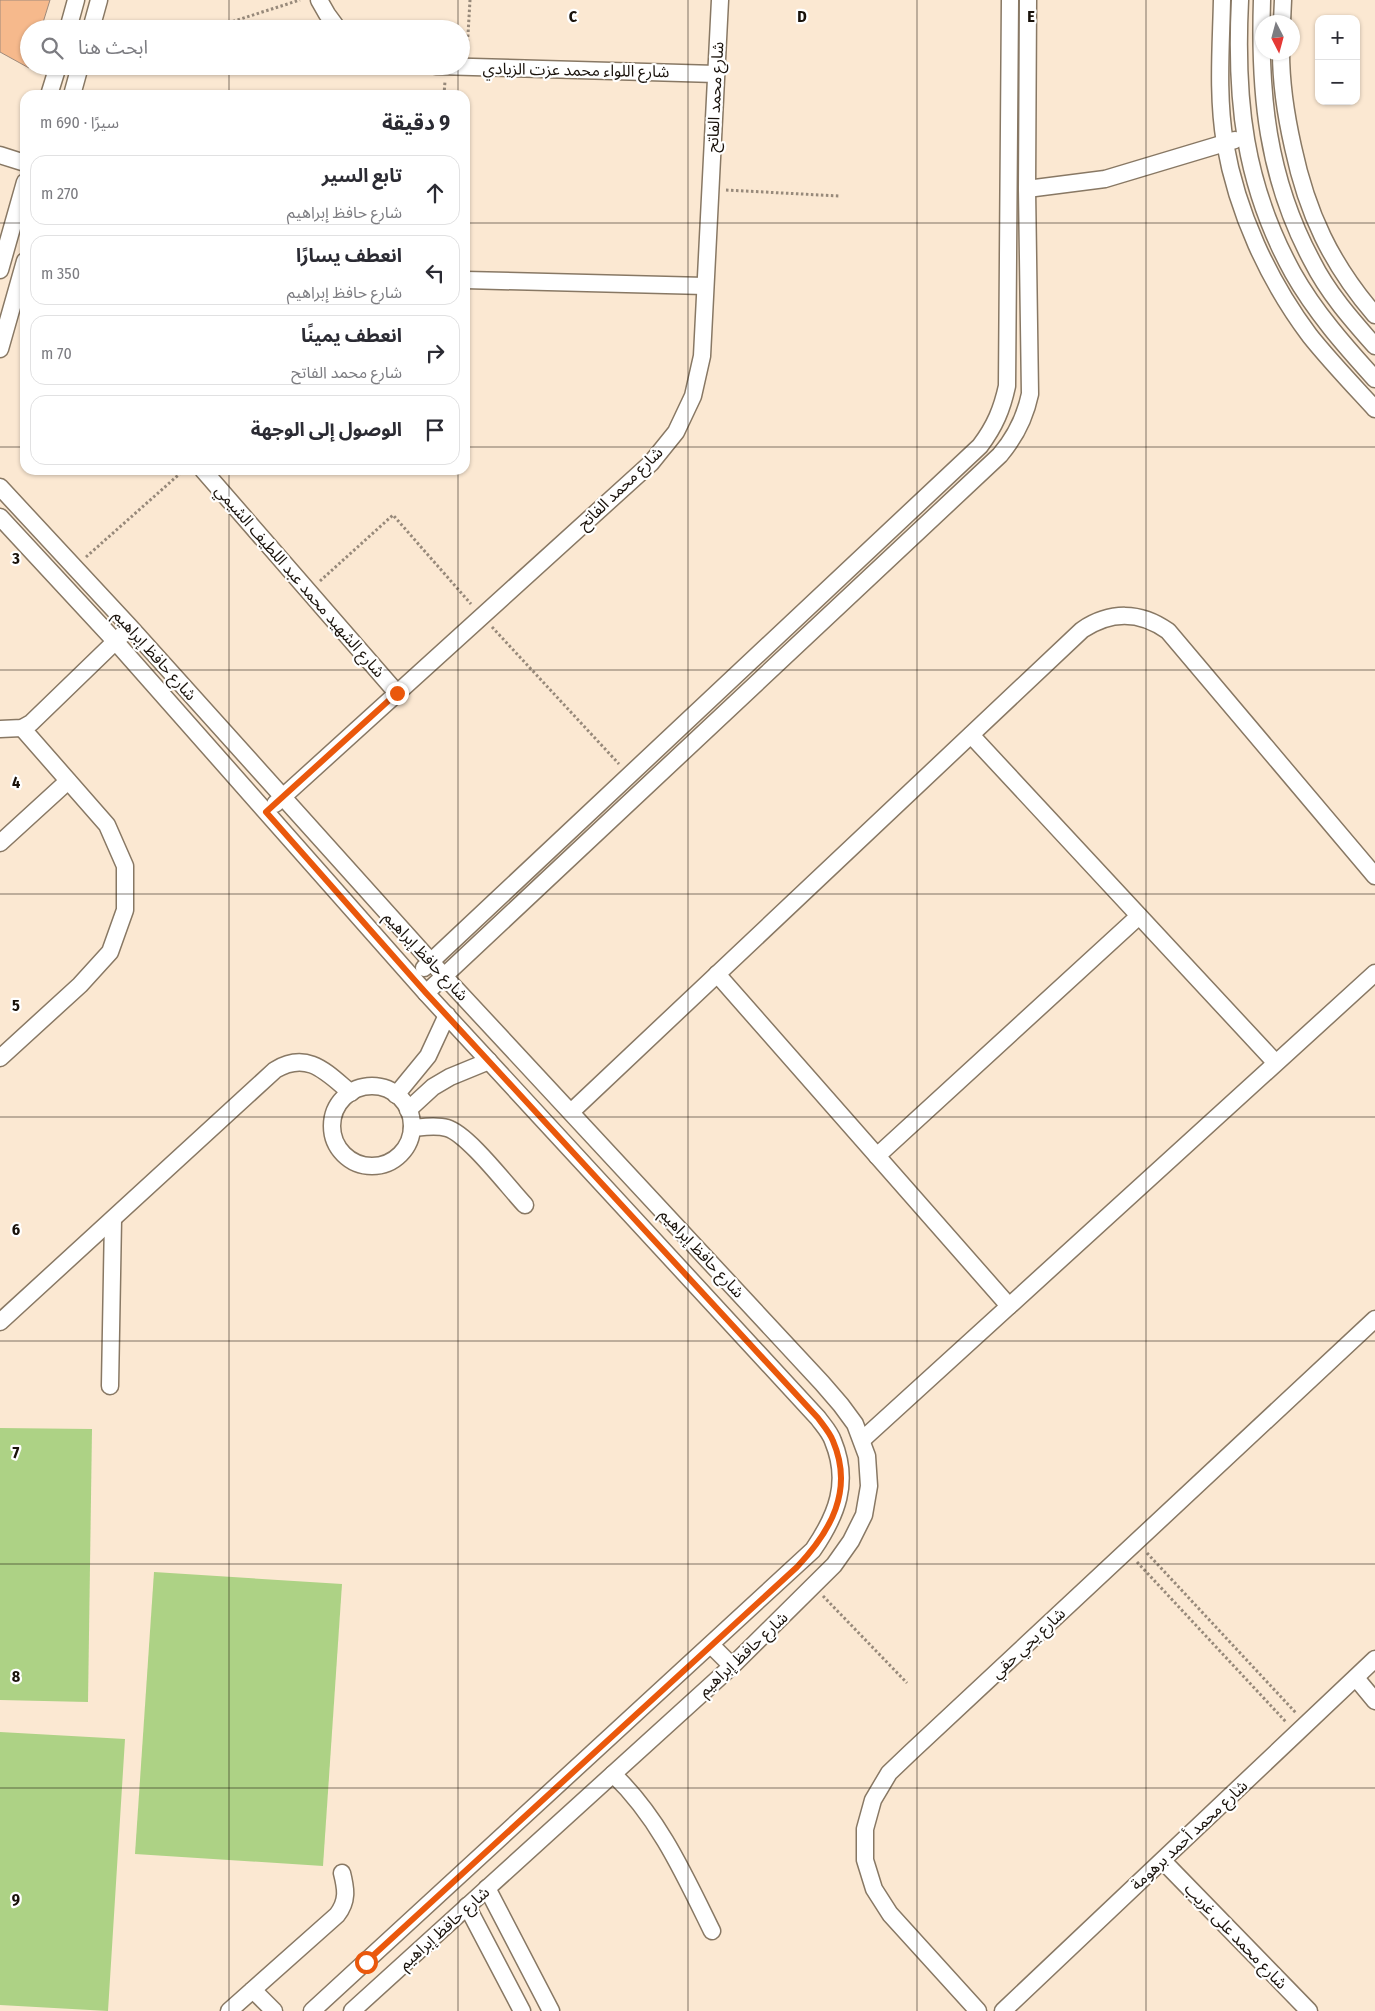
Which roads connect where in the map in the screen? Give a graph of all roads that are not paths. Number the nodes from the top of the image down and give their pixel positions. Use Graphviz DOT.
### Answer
graph roads {
  1 [pos="76,0"];
  2 [pos="99,0"];
  3 [pos="319,0"];
  4 [pos="720,0"];
  5 [pos="1010,0"];
  6 [pos="1028,0"];
  7 [pos="1222,0"];
  8 [pos="1240,0"];
  9 [pos="1262,0"];
  10 [pos="1282,0"];
  11 [pos="1282,15"];
  12 [pos="70,20"];
  13 [pos="93,20"];
  14 [pos="331,20"];
  15 [pos="1281,60"];
  16 [pos="470,68"];
  17 [pos="716,74"];
  18 [pos="56,75"];
  19 [pos="78,75"];
  20 [pos="51,90"];
  21 [pos="73,90"];
  22 [pos="1244,138"];
  23 [pos="1225,143"];
  24 [pos="0,155"];
  25 [pos="20,162"];
  26 [pos="1027,189"];
  27 [pos="20,200"];
  28 [pos="1009,250"];
  29 [pos="1028,250"];
  30 [pos="0,270"];
  31 [pos="20,279"];
  32 [pos="470,280"];
  33 [pos="705,286"];
  34 [pos="1375,315"];
  35 [pos="1375,346"];
  36 [pos="0,349"];
  37 [pos="1359,360"];
  38 [pos="1344,375"];
  39 [pos="1375,379"];
  40 [pos="1375,409"];
  41 [pos="969,456"];
  42 [pos="982,472"];
  43 [pos="207,475"];
  44 [pos="0,487"];
  45 [pos="0,517"];
  46 [pos="130,627"];
  47 [pos="115,640"];
  48 [pos="397,693"];
  49 [pos="22,728"];
  50 [pos="0,729"];
  51 [pos="971,734"];
  52 [pos="68,781"];
  53 [pos="283,797"];
  54 [pos="266,812"];
  55 [pos="0,843"];
  56 [pos="1375,876"];
  57 [pos="1139,916"];
  58 [pos="431,962"];
  59 [pos="1375,973"];
  60 [pos="717,974"];
  61 [pos="444,976"];
  62 [pos="413,978"];
  63 [pos="426,993"];
  64 [pos="447,1015"];
  65 [pos="0,1058"];
  66 [pos="490,1061"];
  67 [pos="1275,1062"];
  68 [pos="351,1093"];
  69 [pos="396,1095"];
  70 [pos="408,1110"];
  71 [pos="571,1112"];
  72 [pos="412,1128"];
  73 [pos="877,1156"];
  74 [pos="525,1205"];
  75 [pos="113,1219"];
  76 [pos="720,1272"];
  77 [pos="700,1289"];
  78 [pos="1009,1306"];
  79 [pos="1375,1320"];
  80 [pos="0,1322"];
  81 [pos="110,1386"];
  82 [pos="862,1440"];
  83 [pos="711,1645"];
  84 [pos="1375,1660"];
  85 [pos="732,1666"];
  86 [pos="1356,1678"];
  87 [pos="1375,1701"];
  88 [pos="613,1774"];
  89 [pos="1163,1861"];
  90 [pos="342,1873"];
  91 [pos="488,1888"];
  92 [pos="467,1906"];
  93 [pos="712,1931"];
  94 [pos="253,1990"];
  95 [pos="230,2011"];
  96 [pos="274,2011"];
  97 [pos="312,2011"];
  98 [pos="352,2011"];
  99 [pos="522,2011"];
  100 [pos="551,2011"];
  101 [pos="978,2011"];
  102 [pos="1003,2011"];
  103 [pos="1309,2011"];
  1 -- 12 [label="street"];
  2 -- 13 [label="street"];
  3 -- 14 [label="street"];
  4 -- 17 [label="street, شارع محمد الفاتح"];
  5 -- 28 [label="street"];
  6 -- 26 [label="street"];
  7 -- 23 [label="street"];
  8 -- 22 [label="street"];
  9 -- 35 [label="street"];
  10 -- 11 [label="street"];
  15 -- 34 [label="street"];
  16 -- 17 [label="street, شارع اللواء محمد عزت الزيادي"];
  17 -- 33 [label="street, شارع محمد الفاتح"];
  18 -- 20 [label="street"];
  19 -- 21 [label="street"];
  22 -- 23 [label="street"];
  22 -- 37 [label="street"];
  23 -- 26 [label="street"];
  23 -- 38 [label="street"];
  24 -- 25 [label="street"];
  26 -- 29 [label="street"];
  27 -- 30 [label="street"];
  28 -- 29 [label="street"];
  28 -- 41 [label="street"];
  29 -- 42 [label="street"];
  31 -- 36 [label="street"];
  32 -- 33 [label="street"];
  33 -- 48 [label="street, شارع محمد الفاتح"];
  37 -- 38 [label="street"];
  37 -- 39 [label="street"];
  38 -- 40 [label="street"];
  41 -- 42 [label="street"];
  41 -- 58 [label="street"];
  42 -- 61 [label="street"];
  43 -- 48 [label="street, شارع الشهيد محمد عبد اللطيف الشيمي"];
  44 -- 46 [label="street, شارع حافظ إبراهيم"];
  45 -- 47 [label="street, شارع حافظ إبراهيم"];
  46 -- 47 [label="street"];
  46 -- 53 [label="street, شارع حافظ إبراهيم"];
  47 -- 49 [label="street"];
  47 -- 54 [label="street, شارع حافظ إبراهيم"];
  48 -- 53 [label="street, شارع محمد الفاتح"];
  49 -- 50 [label="street"];
  49 -- 52 [label="street"];
  51 -- 56 [label="street"];
  51 -- 57 [label="street"];
  51 -- 60 [label="street"];
  52 -- 55 [label="street"];
  52 -- 65 [label="street"];
  53 -- 54 [label="street, شارع محمد الفاتح"];
  53 -- 58 [label="street, شارع حافظ إبراهيم"];
  54 -- 62 [label="street, شارع حافظ إبراهيم"];
  57 -- 67 [label="street"];
  57 -- 73 [label="street"];
  58 -- 61 [label="street, شارع حافظ إبراهيم"];
  58 -- 62 [label="street"];
  59 -- 67 [label="street"];
  60 -- 71 [label="street"];
  60 -- 73 [label="street"];
  61 -- 63 [label="street"];
  61 -- 71 [label="street, شارع حافظ إبراهيم"];
  62 -- 63 [label="street, شارع حافظ إبراهيم"];
  63 -- 64 [label="street, شارع حافظ إبراهيم"];
  64 -- 66 [label="street, شارع حافظ إبراهيم"];
  64 -- 69 [label="street"];
  66 -- 70 [label="street"];
  66 -- 77 [label="street, شارع حافظ إبراهيم"];
  67 -- 78 [label="street"];
  68 -- 69 [label="street"];
  68 -- 72 [label="street"];
  68 -- 75 [label="street"];
  69 -- 70 [label="street"];
  70 -- 72 [label="street"];
  71 -- 76 [label="street, شارع حافظ إبراهيم"];
  72 -- 74 [label="street"];
  73 -- 78 [label="street"];
  75 -- 80 [label="street"];
  75 -- 81 [label="street"];
  76 -- 77 [label="street"];
  76 -- 82 [label="street, شارع حافظ إبراهيم"];
  77 -- 83 [label="street, شارع حافظ إبراهيم"];
  78 -- 82 [label="street"];
  79 -- 101 [label="street, شارع يحي حقي"];
  82 -- 85 [label="street, شارع حافظ إبراهيم"];
  83 -- 85 [label="street"];
  83 -- 97 [label="street, شارع حافظ إبراهيم"];
  84 -- 86 [label="street, شارع محمد أحمد برهومة"];
  85 -- 88 [label="street, شارع حافظ إبراهيم"];
  86 -- 87 [label="street"];
  86 -- 89 [label="street, شارع محمد أحمد برهومة"];
  88 -- 91 [label="street, شارع حافظ إبراهيم"];
  88 -- 93 [label="street"];
  89 -- 102 [label="street, شارع محمد أحمد برهومة"];
  89 -- 103 [label="street, شارع محمد على غريب"];
  90 -- 94 [label="street"];
  91 -- 92 [label="street, شارع حافظ إبراهيم"];
  91 -- 100 [label="street"];
  92 -- 98 [label="street, شارع حافظ إبراهيم"];
  92 -- 99 [label="street"];
  94 -- 95 [label="street"];
  94 -- 96 [label="street"];
}
